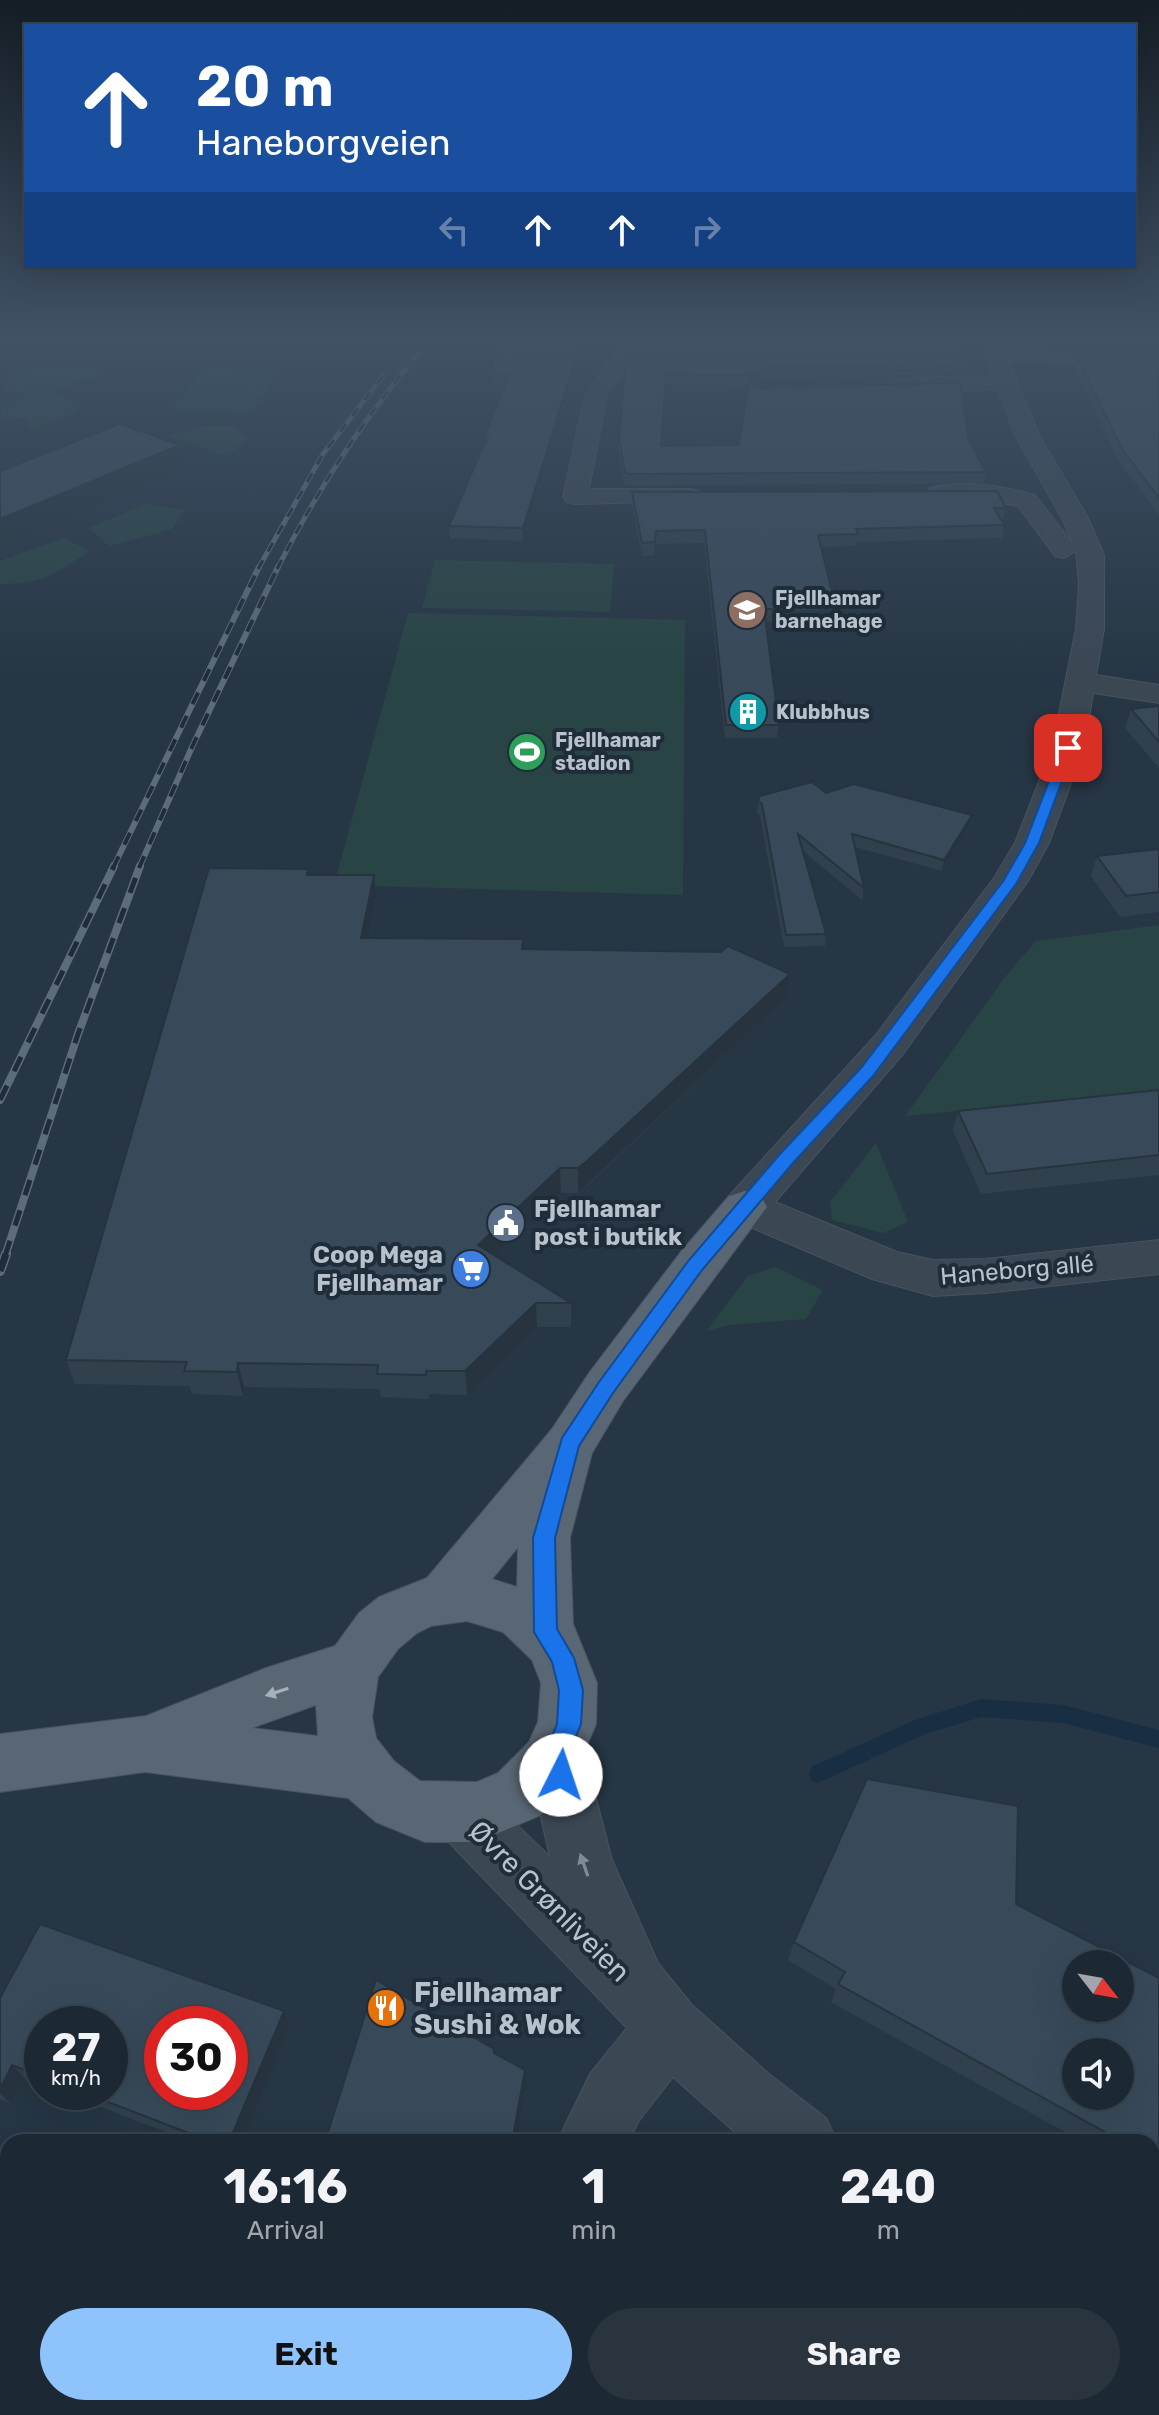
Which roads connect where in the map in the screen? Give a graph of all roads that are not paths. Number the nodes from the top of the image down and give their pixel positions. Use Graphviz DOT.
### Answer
graph roads {
  1 [pos="585,451"];
  2 [pos="1035,451"];
  3 [pos="920,494"];
  4 [pos="711,496"];
  5 [pos="1093,567"];
  6 [pos="1082,682"];
  7 [pos="1159,694"];
  8 [pos="745,1207"];
  9 [pos="1159,1257"];
  10 [pos="570,1444"];
  11 [pos="444,1598"];
  12 [pos="545,1632"];
  13 [pos="351,1667"];
  14 [pos="145,1744"];
  15 [pos="556,1756"];
  16 [pos="0,1763"];
  17 [pos="360,1770"];
  18 [pos="463,1814"];
  19 [pos="653,2008"];
  20 [pos="596,2134"];
  21 [pos="792,2134"];
  1 -- 4 [label="street"];
  2 -- 5 [label="street"];
  3 -- 5 [label="street"];
  5 -- 6 [label="street"];
  6 -- 7 [label="street"];
  6 -- 8 [label="street"];
  8 -- 9 [label="street, Haneborg allé"];
  8 -- 10 [label="main road"];
  10 -- 11 [label="main road"];
  10 -- 12 [label="main road"];
  11 -- 12 [label="main road"];
  11 -- 13 [label="main road"];
  12 -- 15 [label="main road"];
  13 -- 14 [label="main road, one-way"];
  13 -- 17 [label="main road"];
  14 -- 16 [label="main road"];
  14 -- 17 [label="main road"];
  15 -- 18 [label="main road"];
  19 -- 15 [label="street, Øvre Grønliveien, one-way"];
  17 -- 18 [label="main road"];
  18 -- 19 [label="street, Øvre Grønliveien"];
  19 -- 20 [label="street"];
  19 -- 21 [label="street, Øvre Grønliveien"];
}
